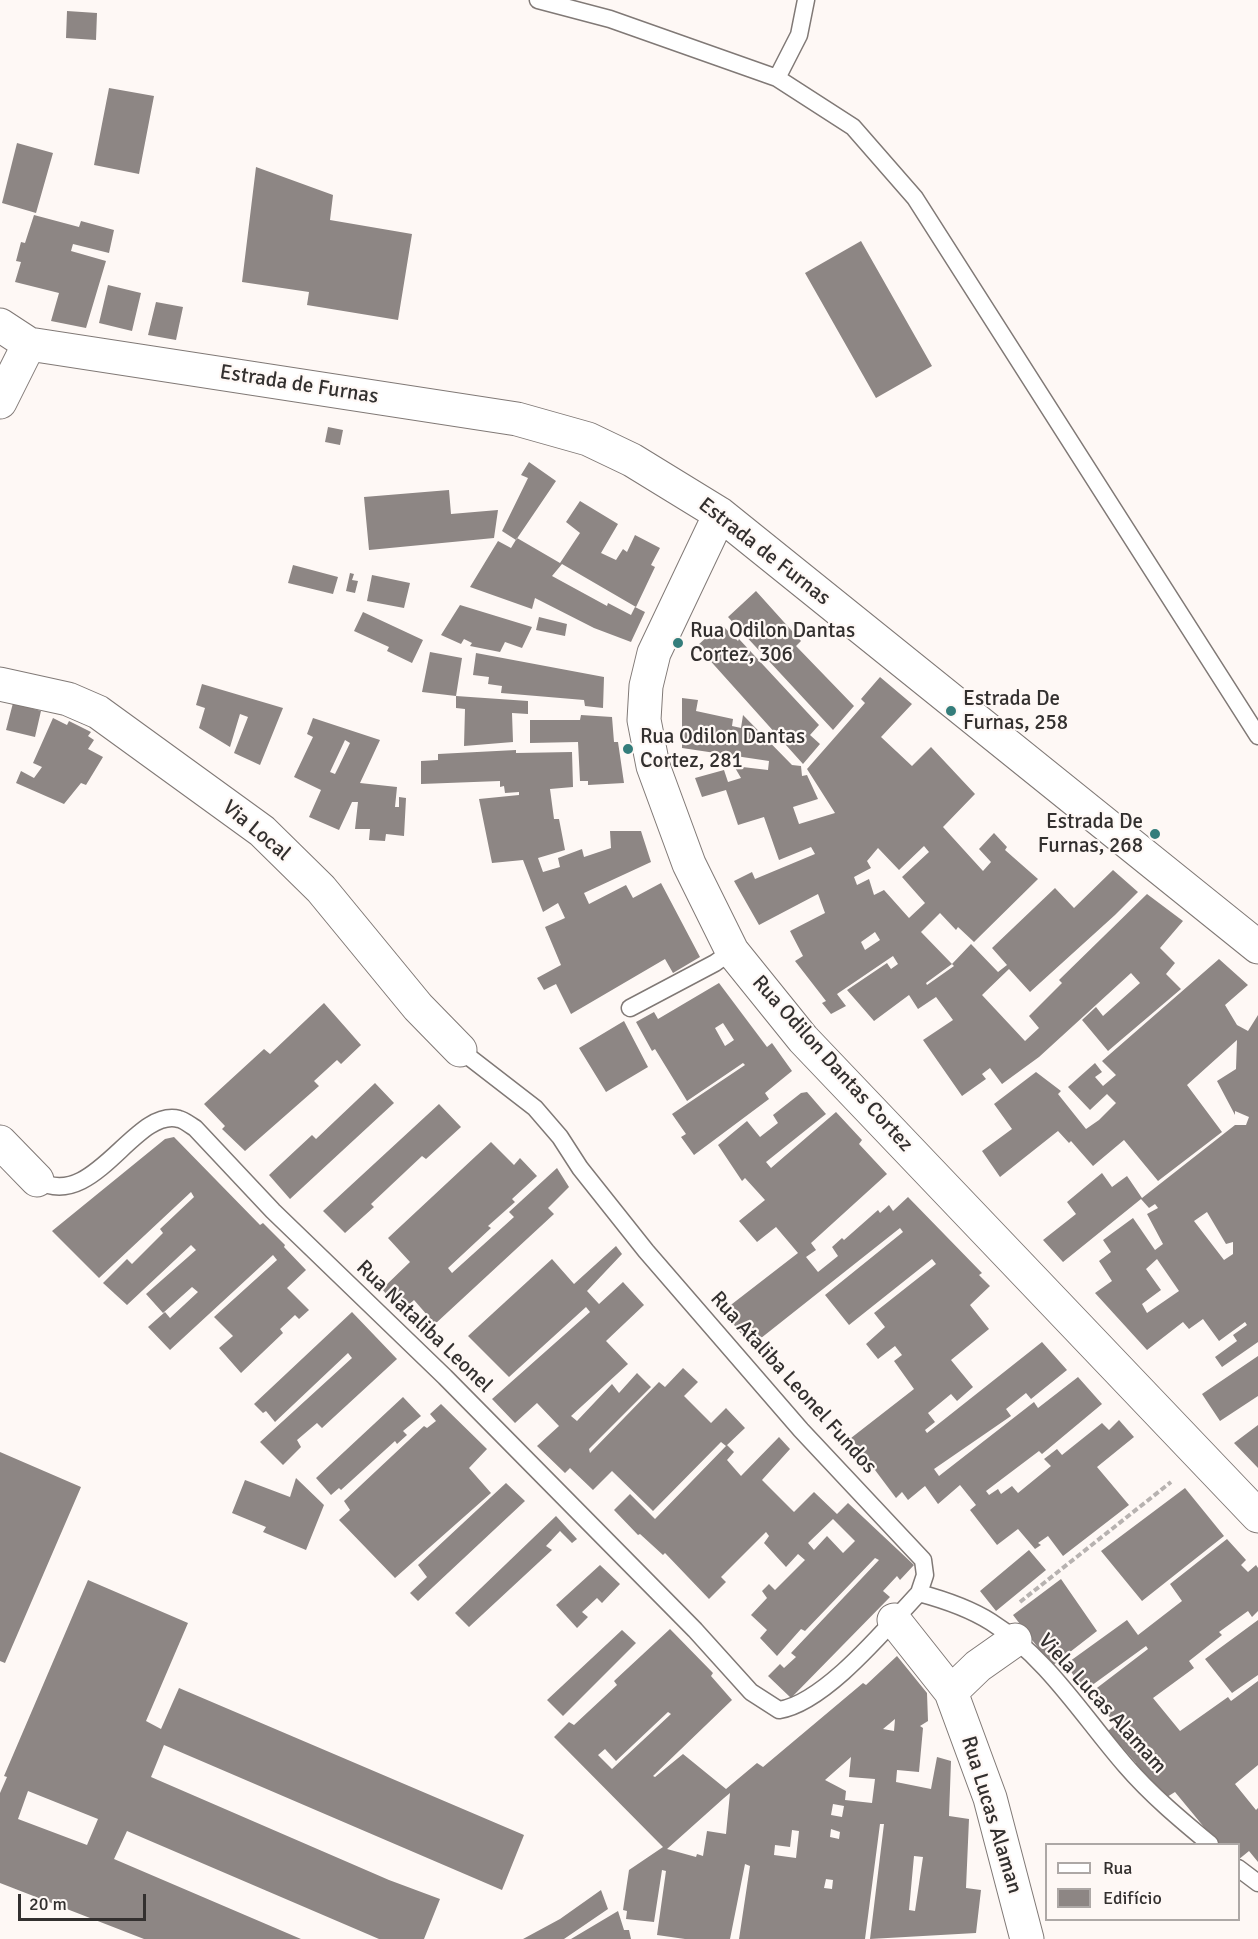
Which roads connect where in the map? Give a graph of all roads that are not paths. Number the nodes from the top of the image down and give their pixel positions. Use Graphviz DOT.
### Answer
graph roads {
  1 [pos="538,0"];
  2 [pos="806,0"];
  3 [pos="777,78"];
  4 [pos="0,325"];
  5 [pos="29,344"];
  6 [pos="0,402"];
  7 [pos="720,513"];
  8 [pos="0,684"];
  9 [pos="1258,736"];
  10 [pos="1258,946"];
  11 [pos="732,951"];
  12 [pos="630,1008"];
  13 [pos="460,1050"];
  14 [pos="0,1142"];
  15 [pos="37,1180"];
  16 [pos="1258,1516"];
  17 [pos="919,1593"];
  18 [pos="894,1620"];
  19 [pos="1004,1632"];
  20 [pos="951,1692"];
  21 [pos="1208,1843"];
  22 [pos="1240,1869"];
  23 [pos="1258,1883"];
  24 [pos="1027,1939"];
  1 -- 3 [label="lane"];
  2 -- 3 [label="lane"];
  3 -- 9 [label="lane"];
  4 -- 5 [label="street, Estrada de Furnas"];
  5 -- 6 [label="street"];
  5 -- 7 [label="street, Estrada de Furnas"];
  7 -- 10 [label="street, Estrada de Furnas"];
  7 -- 11 [label="street, Rua Odilon Dantas Cortez"];
  8 -- 13 [label="street, Via Local"];
  11 -- 12 [label="lane"];
  11 -- 16 [label="street, Rua Odilon Dantas Cortez"];
  13 -- 17 [label="lane, Rua Ataliba Leonel Fundos"];
  14 -- 15 [label="street"];
  15 -- 18 [label="lane, Rua Nataliba Leonel"];
  17 -- 18 [label="lane"];
  17 -- 19 [label="lane, Viela Lucas Alamam"];
  18 -- 20 [label="street, Rua Lucas Alaman"];
  19 -- 20 [label="street"];
  19 -- 21 [label="lane, Viela Lucas Alamam"];
  20 -- 24 [label="street, Rua Lucas Alaman"];
  22 -- 23 [label="lane"];
}
